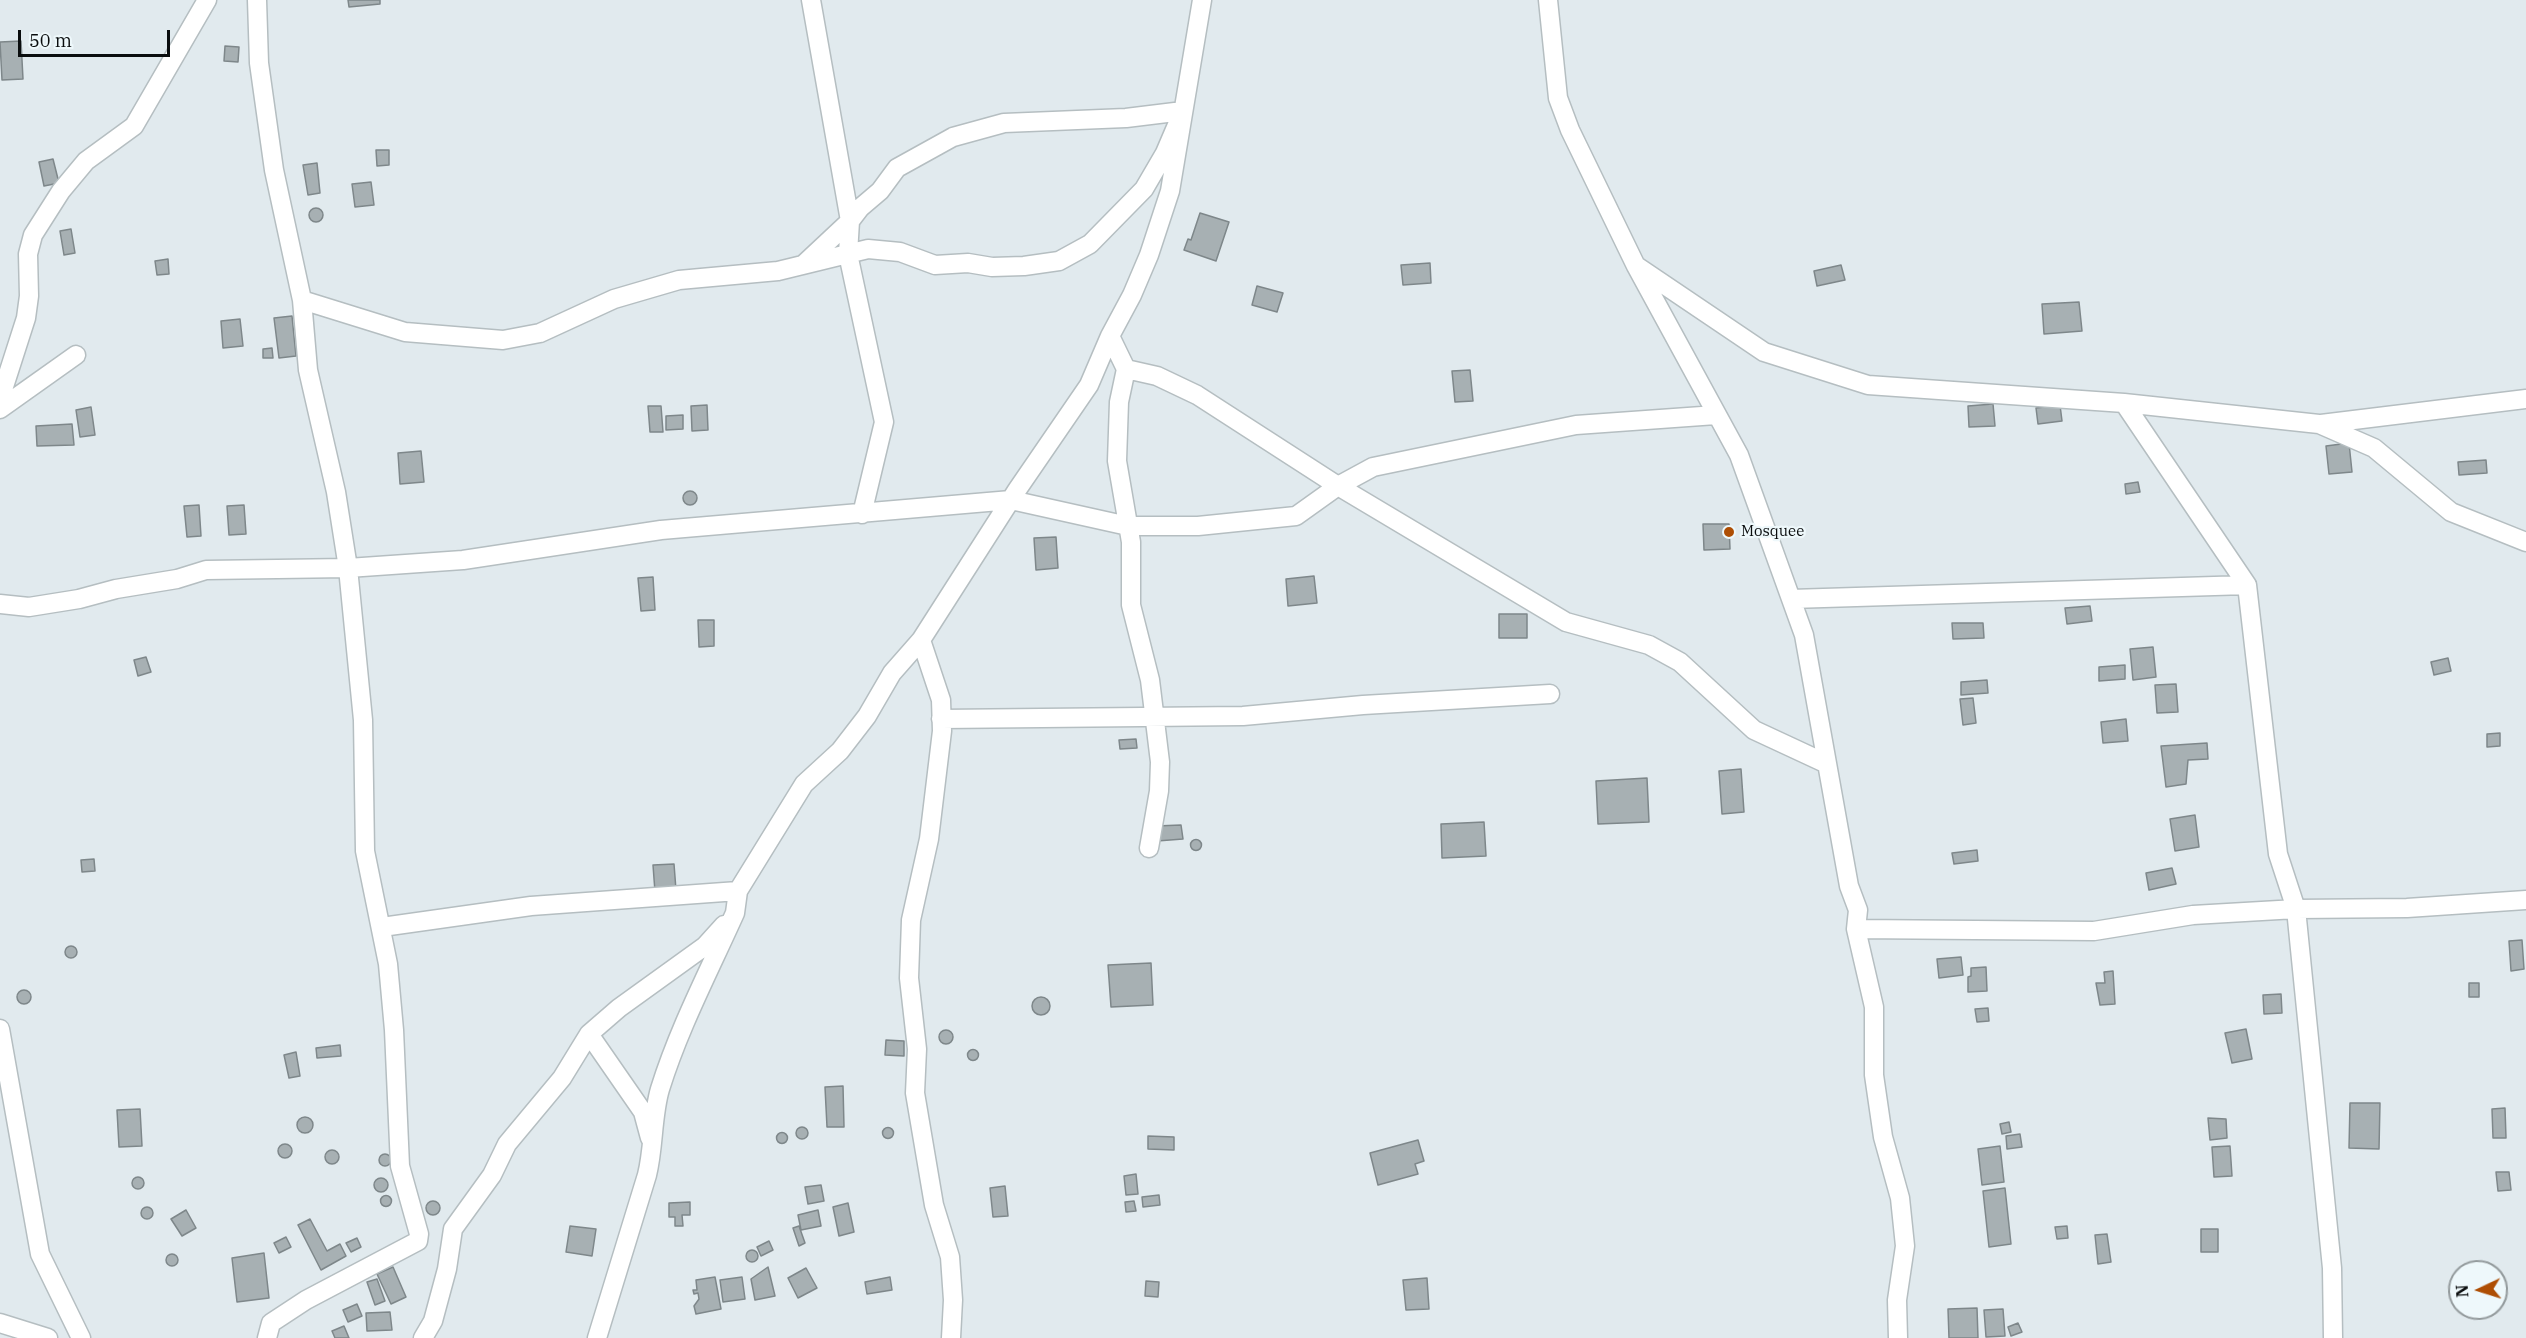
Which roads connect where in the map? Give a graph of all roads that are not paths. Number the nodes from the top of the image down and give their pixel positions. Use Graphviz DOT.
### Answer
graph roads {
  1 [pos="207,0"];
  2 [pos="257,0"];
  3 [pos="811,0"];
  4 [pos="1202,0"];
  5 [pos="1548,0"];
  6 [pos="1183,111"];
  7 [pos="850,221"];
  8 [pos="848,254"];
  9 [pos="802,264"];
  10 [pos="1636,266"];
  11 [pos="302,300"];
  12 [pos="1110,336"];
  13 [pos="76,355"];
  14 [pos="1126,369"];
  15 [pos="0,399"];
  16 [pos="2526,399"];
  17 [pos="2124,403"];
  18 [pos="0,409"];
  19 [pos="1716,415"];
  20 [pos="2319,424"];
  21 [pos="1338,486"];
  22 [pos="1011,500"];
  23 [pos="862,514"];
  24 [pos="1128,526"];
  25 [pos="2526,542"];
  26 [pos="348,568"];
  27 [pos="2247,585"];
  28 [pos="1791,599"];
  29 [pos="0,604"];
  30 [pos="921,640"];
  31 [pos="1550,694"];
  32 [pos="1154,718"];
  33 [pos="941,719"];
  34 [pos="1825,763"];
  35 [pos="1149,848"];
  36 [pos="738,891"];
  37 [pos="2526,900"];
  38 [pos="2296,909"];
  39 [pos="735,913"];
  40 [pos="382,927"];
  41 [pos="1856,929"];
  42 [pos="0,1029"];
  43 [pos="589,1034"];
  44 [pos="653,1149"];
  45 [pos="0,1323"];
  46 [pos="48,1338"];
  47 [pos="81,1338"];
  48 [pos="267,1338"];
  49 [pos="423,1338"];
  50 [pos="597,1338"];
  51 [pos="951,1338"];
  52 [pos="1898,1338"];
  53 [pos="2333,1338"];
  1 -- 15 [label="street"];
  2 -- 11 [label="street"];
  3 -- 7 [label="street"];
  4 -- 6 [label="street"];
  5 -- 10 [label="street"];
  6 -- 7 [label="street"];
  6 -- 8 [label="street"];
  6 -- 12 [label="street"];
  7 -- 8 [label="street"];
  7 -- 9 [label="street"];
  8 -- 9 [label="street"];
  8 -- 23 [label="street"];
  9 -- 11 [label="street"];
  10 -- 17 [label="street"];
  10 -- 19 [label="street"];
  11 -- 26 [label="street"];
  12 -- 14 [label="street"];
  12 -- 22 [label="street"];
  13 -- 18 [label="street"];
  14 -- 21 [label="street"];
  14 -- 24 [label="street"];
  16 -- 20 [label="street"];
  17 -- 20 [label="street"];
  17 -- 27 [label="street"];
  19 -- 21 [label="street"];
  19 -- 28 [label="street"];
  20 -- 25 [label="street"];
  21 -- 24 [label="street"];
  21 -- 34 [label="street"];
  22 -- 23 [label="street"];
  22 -- 24 [label="street"];
  22 -- 30 [label="street"];
  23 -- 26 [label="street"];
  24 -- 32 [label="street"];
  26 -- 29 [label="street"];
  26 -- 40 [label="street"];
  27 -- 28 [label="street"];
  27 -- 38 [label="street"];
  28 -- 34 [label="street"];
  30 -- 33 [label="street"];
  30 -- 36 [label="street"];
  31 -- 32 [label="street"];
  32 -- 33 [label="street"];
  32 -- 35 [label="street"];
  33 -- 51 [label="street"];
  34 -- 41 [label="street"];
  36 -- 39 [label="street"];
  36 -- 40 [label="street"];
  37 -- 38 [label="street"];
  38 -- 41 [label="street"];
  38 -- 53 [label="street"];
  39 -- 43 [label="street"];
  39 -- 44 [label="street"];
  40 -- 48 [label="street"];
  41 -- 52 [label="street"];
  42 -- 47 [label="street"];
  43 -- 44 [label="street"];
  43 -- 49 [label="street"];
  44 -- 50 [label="street"];
  45 -- 46 [label="street"];
}
